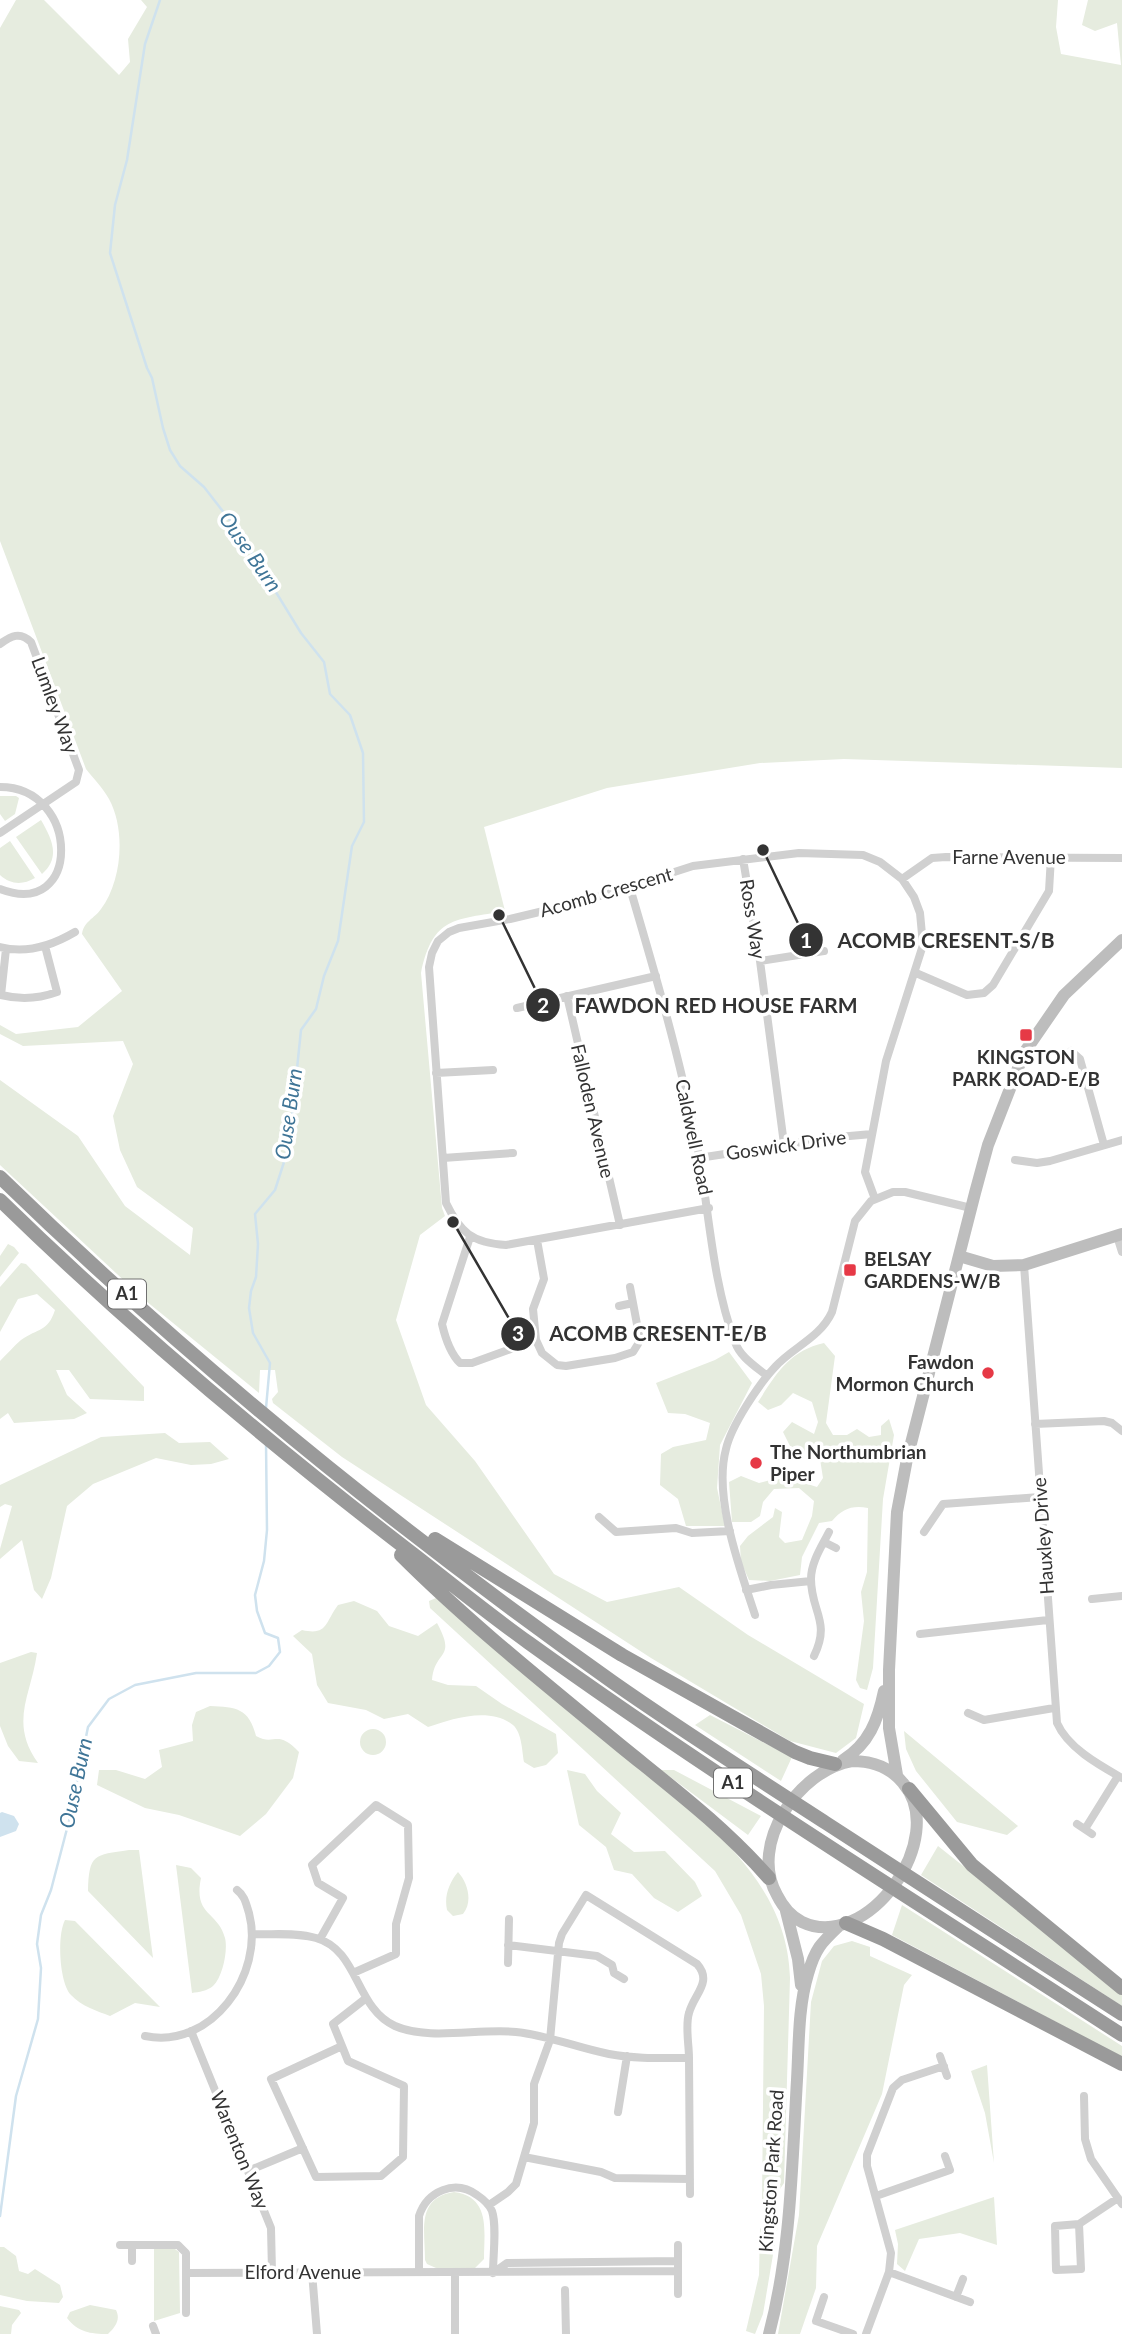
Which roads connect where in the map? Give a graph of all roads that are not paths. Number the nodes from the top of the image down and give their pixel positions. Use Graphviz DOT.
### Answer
graph roads {
  1 [pos="0,644"];
  2 [pos="0,787"];
  3 [pos="44,804"];
  4 [pos="0,833"];
  5 [pos="1051,857"];
  6 [pos="1122,858"];
  7 [pos="743,859"];
  8 [pos="902,879"];
  9 [pos="629,888"];
  10 [pos="0,889"];
  11 [pos="75,932"];
  12 [pos="1122,940"];
  13 [pos="45,946"];
  14 [pos="3,948"];
  15 [pos="824,951"];
  16 [pos="760,961"];
  17 [pos="916,973"];
  18 [pos="656,976"];
  19 [pos="567,996"];
  20 [pos="517,1008"];
  21 [pos="1071,1051"];
  22 [pos="493,1070"];
  23 [pos="436,1073"];
  24 [pos="872,1135"];
  25 [pos="1122,1140"];
  26 [pos="784,1144"];
  27 [pos="1104,1145"];
  28 [pos="513,1153"];
  29 [pos="443,1158"];
  30 [pos="699,1158"];
  31 [pos="1015,1160"];
  32 [pos="0,1177"];
  33 [pos="875,1199"];
  34 [pos="0,1200"];
  35 [pos="709,1208"];
  36 [pos="971,1208"];
  37 [pos="620,1225"];
  38 [pos="1120,1235"];
  39 [pos="470,1237"];
  40 [pos="537,1240"];
  41 [pos="1122,1252"];
  42 [pos="959,1256"];
  43 [pos="1024,1265"];
  44 [pos="630,1287"];
  45 [pos="633,1303"];
  46 [pos="620,1306"];
  47 [pos="536,1340"];
  48 [pos="767,1376"];
  49 [pos="1035,1424"];
  50 [pos="1122,1431"];
  51 [pos="1040,1497"];
  52 [pos="371,1501"];
  53 [pos="358,1512"];
  54 [pos="599,1517"];
  55 [pos="730,1531"];
  56 [pos="829,1532"];
  57 [pos="924,1532"];
  58 [pos="824,1542"];
  59 [pos="836,1548"];
  60 [pos="811,1581"];
  61 [pos="746,1590"];
  62 [pos="1122,1596"];
  63 [pos="1093,1599"];
  64 [pos="755,1615"];
  65 [pos="1048,1620"];
  66 [pos="920,1634"];
  67 [pos="814,1656"];
  68 [pos="889,1670"];
  69 [pos="1054,1709"];
  70 [pos="968,1713"];
  71 [pos="838,1763"];
  72 [pos="897,1775"];
  73 [pos="1120,1777"];
  74 [pos="909,1789"];
  75 [pos="1085,1829"];
  76 [pos="769,1878"];
  77 [pos="237,1890"];
  78 [pos="786,1911"];
  79 [pos="509,1919"];
  80 [pos="842,1924"];
  81 [pos="252,1934"];
  82 [pos="320,1939"];
  83 [pos="508,1945"];
  84 [pos="558,1950"];
  85 [pos="508,1963"];
  86 [pos="354,1973"];
  87 [pos="624,1979"];
  88 [pos="1122,1988"];
  89 [pos="365,1999"];
  90 [pos="802,2010"];
  91 [pos="1122,2014"];
  92 [pos="191,2031"];
  93 [pos="1122,2035"];
  94 [pos="145,2036"];
  95 [pos="550,2040"];
  96 [pos="342,2046"];
  97 [pos="626,2056"];
  98 [pos="940,2056"];
  99 [pos="689,2057"];
  100 [pos="1122,2064"];
  101 [pos="944,2066"];
  102 [pos="947,2076"];
  103 [pos="1084,2096"];
  104 [pos="618,2112"];
  105 [pos="303,2148"];
  106 [pos="945,2156"];
  107 [pos="524,2157"];
  108 [pos="248,2171"];
  109 [pos="690,2179"];
  110 [pos="690,2194"];
  111 [pos="876,2196"];
  112 [pos="1120,2201"];
  113 [pos="489,2205"];
  114 [pos="1079,2224"];
  115 [pos="120,2245"];
  116 [pos="132,2245"];
  117 [pos="678,2245"];
  118 [pos="132,2261"];
  119 [pos="678,2261"];
  120 [pos="678,2271"];
  121 [pos="272,2272"];
  122 [pos="312,2272"];
  123 [pos="419,2272"];
  124 [pos="456,2272"];
  125 [pos="889,2272"];
  126 [pos="186,2273"];
  127 [pos="493,2273"];
  128 [pos="963,2279"];
  129 [pos="565,2290"];
  130 [pos="678,2294"];
  131 [pos="824,2297"];
  132 [pos="956,2297"];
  133 [pos="970,2302"];
  134 [pos="186,2313"];
  135 [pos="317,2334"];
  136 [pos="455,2334"];
  137 [pos="566,2334"];
  138 [pos="769,2334"];
  139 [pos="853,2334"];
  140 [pos="866,2334"];
  1 -- 3 [label="street, Lumley Way"];
  2 -- 3 [label="street"];
  3 -- 4 [label="street"];
  3 -- 10 [label="street"];
  5 -- 6 [label="street, Farne Avenue"];
  5 -- 8 [label="street, Farne Avenue"];
  5 -- 17 [label="street"];
  7 -- 8 [label="street, Acomb Crescent"];
  7 -- 9 [label="street, Acomb Crescent"];
  7 -- 16 [label="street, Ross Way"];
  8 -- 17 [label="street, Acomb Crescent"];
  9 -- 18 [label="street, Caldwell Road"];
  9 -- 23 [label="street, Acomb Crescent"];
  11 -- 13 [label="street"];
  12 -- 36 [label="street"];
  13 -- 14 [label="street"];
  13 -- 14 [label="street"];
  15 -- 16 [label="street"];
  16 -- 26 [label="street, Ross Way"];
  17 -- 24 [label="street, Acomb Crescent"];
  18 -- 19 [label="street"];
  18 -- 30 [label="street, Caldwell Road"];
  19 -- 20 [label="street"];
  19 -- 37 [label="street, Falloden Avenue"];
  21 -- 27 [label="street"];
  22 -- 23 [label="street"];
  23 -- 29 [label="street, Acomb Crescent"];
  24 -- 26 [label="street, Goswick Drive"];
  24 -- 33 [label="street, Acomb Crescent"];
  25 -- 27 [label="street"];
  26 -- 30 [label="street, Goswick Drive"];
  27 -- 31 [label="street"];
  28 -- 29 [label="street"];
  29 -- 39 [label="street, Acomb Crescent"];
  30 -- 35 [label="street, Caldwell Road"];
  32 -- 52 [label="highway, A1"];
  33 -- 36 [label="street"];
  33 -- 48 [label="street"];
  34 -- 53 [label="highway, A1"];
  35 -- 37 [label="street"];
  35 -- 48 [label="street, Caldwell Road"];
  36 -- 42 [label="street"];
  37 -- 40 [label="street"];
  38 -- 41 [label="street"];
  38 -- 43 [label="street"];
  39 -- 40 [label="street"];
  39 -- 47 [label="street"];
  40 -- 47 [label="street"];
  42 -- 43 [label="street"];
  42 -- 68 [label="street"];
  43 -- 49 [label="street, Hauxley Drive"];
  44 -- 45 [label="street"];
  45 -- 46 [label="street"];
  45 -- 47 [label="street"];
  48 -- 55 [label="street"];
  49 -- 50 [label="street"];
  49 -- 51 [label="street, Hauxley Drive"];
  51 -- 57 [label="street"];
  51 -- 65 [label="street, Hauxley Drive"];
  52 -- 71 [label="highway, A1"];
  52 -- 91 [label="highway, A1"];
  53 -- 76 [label="highway, A1"];
  53 -- 93 [label="highway, A1"];
  54 -- 55 [label="street"];
  55 -- 61 [label="street"];
  56 -- 58 [label="street"];
  58 -- 59 [label="street"];
  58 -- 60 [label="street"];
  60 -- 61 [label="street"];
  60 -- 67 [label="street"];
  61 -- 64 [label="street"];
  62 -- 63 [label="street"];
  65 -- 66 [label="street"];
  65 -- 69 [label="street, Hauxley Drive"];
  68 -- 71 [label="street"];
  68 -- 72 [label="street"];
  69 -- 70 [label="street"];
  69 -- 73 [label="street, Hauxley Drive"];
  71 -- 72 [label="street"];
  71 -- 76 [label="street"];
  72 -- 74 [label="street"];
  73 -- 75 [label="street, Hauxley Drive"];
  74 -- 80 [label="street"];
  74 -- 88 [label="highway"];
  76 -- 78 [label="street"];
  77 -- 81 [label="street"];
  78 -- 80 [label="street"];
  78 -- 90 [label="street, Kingston Park Road"];
  79 -- 83 [label="street"];
  80 -- 90 [label="street, Kingston Park Road"];
  80 -- 100 [label="highway"];
  81 -- 82 [label="street"];
  81 -- 92 [label="street"];
  82 -- 86 [label="street"];
  82 -- 86 [label="street"];
  83 -- 84 [label="street"];
  83 -- 85 [label="street"];
  84 -- 87 [label="street"];
  84 -- 95 [label="street"];
  84 -- 99 [label="street"];
  86 -- 89 [label="street"];
  89 -- 95 [label="street"];
  89 -- 96 [label="street"];
  90 -- 138 [label="street, Kingston Park Road"];
  92 -- 94 [label="street"];
  92 -- 108 [label="street, Warenton Way"];
  95 -- 97 [label="street"];
  95 -- 107 [label="street"];
  96 -- 105 [label="street"];
  96 -- 105 [label="street"];
  97 -- 99 [label="street"];
  97 -- 104 [label="street"];
  98 -- 101 [label="street"];
  99 -- 109 [label="street"];
  101 -- 102 [label="street"];
  101 -- 111 [label="street"];
  103 -- 112 [label="street"];
  105 -- 108 [label="street"];
  106 -- 111 [label="street"];
  107 -- 109 [label="street"];
  107 -- 113 [label="street"];
  108 -- 121 [label="street, Warenton Way"];
  109 -- 110 [label="street"];
  111 -- 125 [label="street"];
  112 -- 114 [label="street"];
  113 -- 123 [label="street"];
  113 -- 127 [label="street"];
  114 -- 114 [label="street"];
  115 -- 116 [label="street"];
  116 -- 118 [label="street"];
  116 -- 126 [label="street"];
  117 -- 119 [label="street"];
  119 -- 120 [label="street"];
  119 -- 127 [label="street, Elford Avenue"];
  120 -- 127 [label="street, Elford Avenue"];
  120 -- 130 [label="street"];
  121 -- 122 [label="street, Elford Avenue"];
  121 -- 126 [label="street, Elford Avenue"];
  122 -- 123 [label="street, Elford Avenue"];
  122 -- 135 [label="street"];
  123 -- 124 [label="street, Elford Avenue"];
  124 -- 127 [label="street, Elford Avenue"];
  124 -- 136 [label="street"];
  125 -- 132 [label="street"];
  125 -- 140 [label="street"];
  126 -- 134 [label="street"];
  128 -- 132 [label="street"];
  129 -- 137 [label="street"];
  131 -- 139 [label="street"];
  132 -- 133 [label="street"];
}
